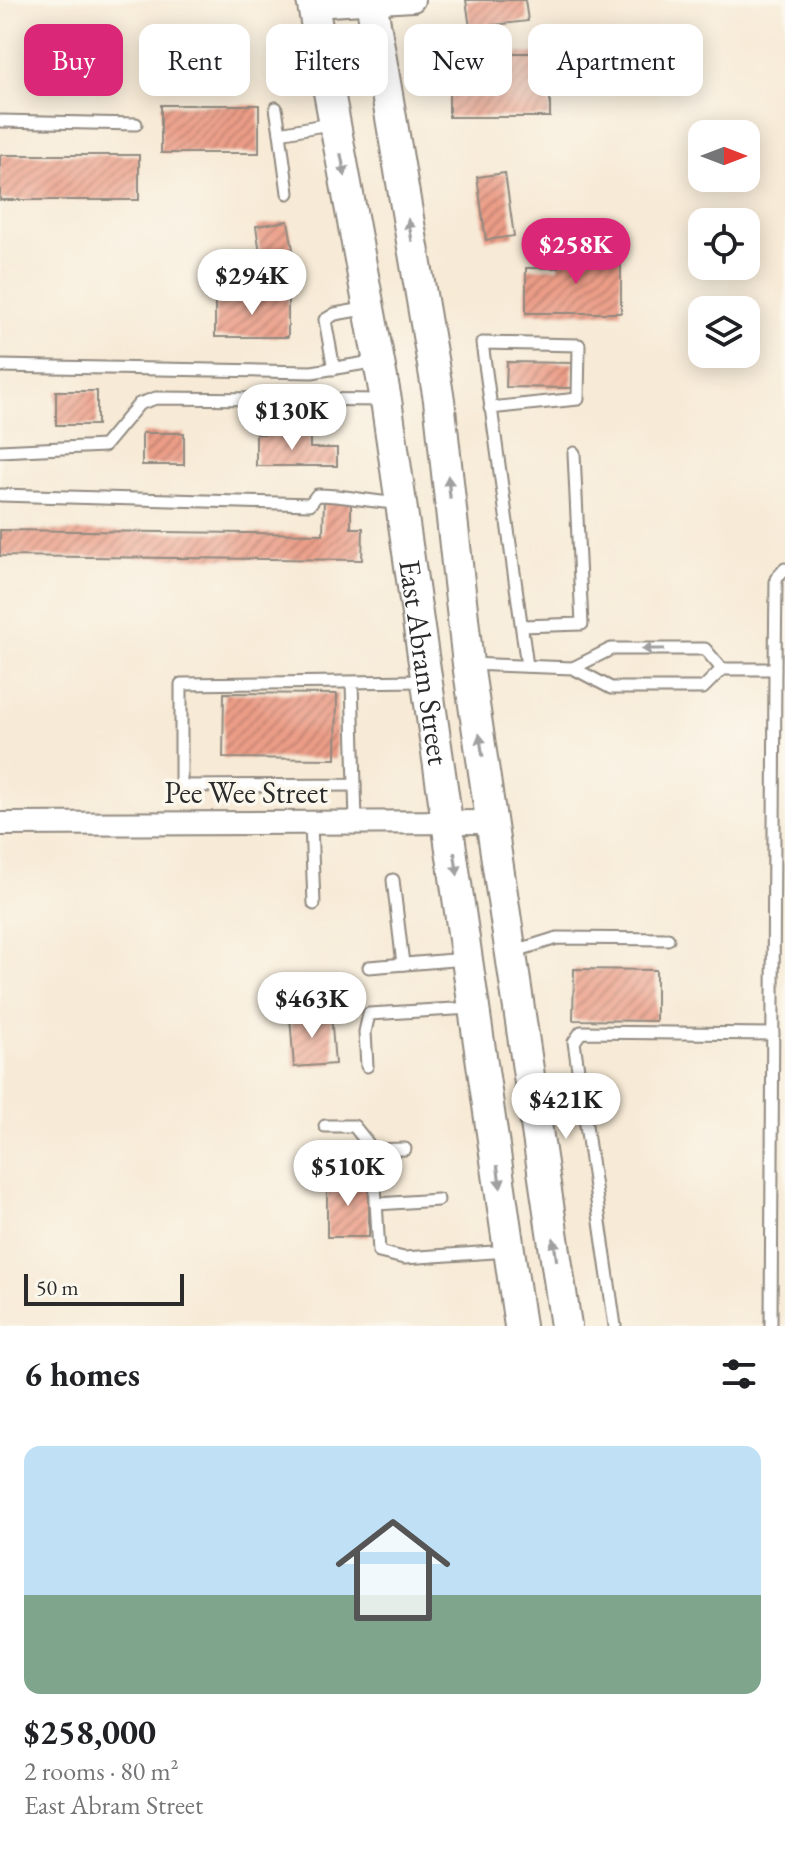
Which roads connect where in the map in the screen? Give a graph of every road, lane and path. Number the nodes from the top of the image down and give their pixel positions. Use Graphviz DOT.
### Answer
graph roads {
  1 [pos="413,0"];
  2 [pos="371,2"];
  3 [pos="313,3"];
  4 [pos="276,108"];
  5 [pos="0,121"];
  6 [pos="335,123"];
  7 [pos="136,124"];
  8 [pos="280,133"];
  9 [pos="288,193"];
  10 [pos="369,308"];
  11 [pos="379,361"];
  12 [pos="0,366"];
  13 [pos="334,369"];
  14 [pos="386,400"];
  15 [pos="490,408"];
  16 [pos="391,432"];
  17 [pos="0,451"];
  18 [pos="574,453"];
  19 [pos="0,495"];
  20 [pos="402,503"];
  21 [pos="785,569"];
  22 [pos="522,626"];
  23 [pos="468,664"];
  24 [pos="527,666"];
  25 [pos="573,668"];
  26 [pos="722,669"];
  27 [pos="775,669"];
  28 [pos="429,681"];
  29 [pos="352,682"];
  30 [pos="355,785"];
  31 [pos="493,822"];
  32 [pos="311,823"];
  33 [pos="356,823"];
  34 [pos="450,823"];
  35 [pos="0,824"];
  36 [pos="393,880"];
  37 [pos="314,904"];
  38 [pos="668,939"];
  39 [pos="512,953"];
  40 [pos="469,958"];
  41 [pos="403,964"];
  42 [pos="369,967"];
  43 [pos="476,1008"];
  44 [pos="773,1034"];
  45 [pos="367,1066"];
  46 [pos="325,1126"];
  47 [pos="405,1149"];
  48 [pos="373,1150"];
  49 [pos="438,1200"];
  50 [pos="377,1204"];
  51 [pos="510,1251"];
  52 [pos="520,1326"];
  53 [pos="566,1326"];
  54 [pos="615,1326"];
  55 [pos="771,1326"];
  1 -- 2 [label="street"];
  2 -- 3 [label="street"];
  23 -- 2 [label="main road, East Abram Street, one-way"];
  3 -- 6 [label="main road, East Abram Street"];
  4 -- 8 [label="lane"];
  5 -- 7 [label="lane"];
  6 -- 8 [label="lane"];
  6 -- 10 [label="main road, East Abram Street, one-way"];
  8 -- 9 [label="lane"];
  10 -- 11 [label="main road, East Abram Street"];
  10 -- 13 [label="lane"];
  11 -- 13 [label="lane"];
  11 -- 14 [label="main road, East Abram Street"];
  12 -- 13 [label="lane"];
  14 -- 16 [label="main road, East Abram Street"];
  14 -- 17 [label="lane"];
  15 -- 15 [label="lane"];
  15 -- 22 [label="lane"];
  16 -- 20 [label="main road, East Abram Street"];
  16 -- 23 [label="main road"];
  18 -- 22 [label="lane"];
  19 -- 20 [label="lane"];
  20 -- 28 [label="main road, East Abram Street"];
  21 -- 27 [label="lane"];
  22 -- 24 [label="lane"];
  23 -- 24 [label="lane"];
  31 -- 23 [label="main road, East Abram Street, one-way"];
  24 -- 25 [label="lane"];
  25 -- 26 [label="lane"];
  26 -- 25 [label="lane, one-way"];
  26 -- 27 [label="lane"];
  27 -- 44 [label="lane"];
  28 -- 29 [label="lane"];
  28 -- 34 [label="main road, East Abram Street"];
  29 -- 30 [label="lane"];
  29 -- 30 [label="lane"];
  30 -- 33 [label="lane"];
  31 -- 34 [label="street, Pee Wee Street"];
  31 -- 39 [label="main road, East Abram Street"];
  32 -- 33 [label="street, Pee Wee Street"];
  32 -- 35 [label="street, Pee Wee Street"];
  32 -- 37 [label="lane"];
  33 -- 34 [label="street, Pee Wee Street"];
  34 -- 40 [label="main road, East Abram Street, one-way"];
  36 -- 41 [label="lane"];
  38 -- 39 [label="lane"];
  53 -- 39 [label="main road, East Abram Street, one-way"];
  40 -- 41 [label="lane"];
  40 -- 43 [label="main road, East Abram Street"];
  41 -- 42 [label="lane"];
  43 -- 45 [label="lane"];
  43 -- 51 [label="main road, East Abram Street, one-way"];
  44 -- 54 [label="lane"];
  44 -- 55 [label="lane"];
  46 -- 48 [label="lane"];
  47 -- 48 [label="lane"];
  48 -- 50 [label="lane"];
  49 -- 50 [label="lane"];
  50 -- 51 [label="lane"];
  51 -- 52 [label="main road, East Abram Street"];
}
